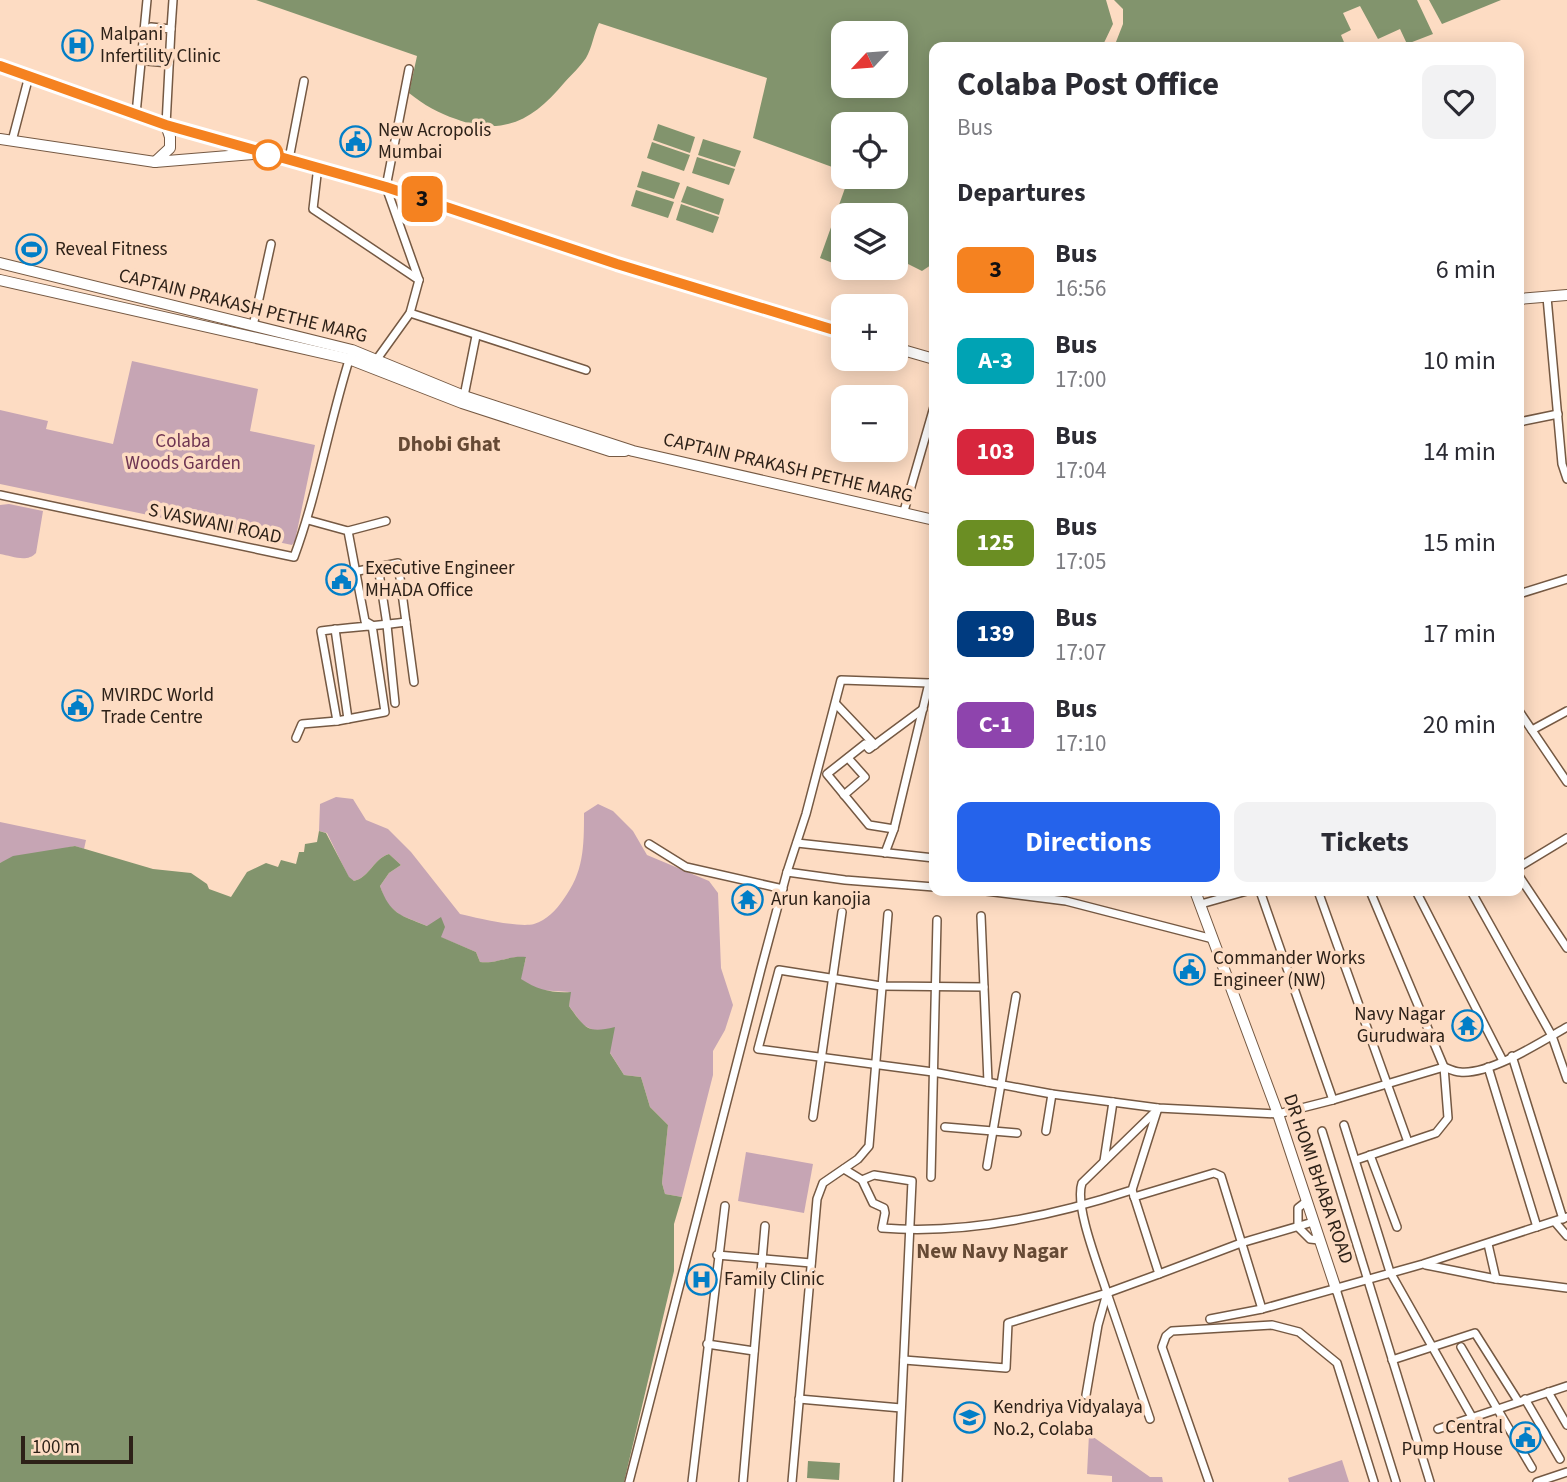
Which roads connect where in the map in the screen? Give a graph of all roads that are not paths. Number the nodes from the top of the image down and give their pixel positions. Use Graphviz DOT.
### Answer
graph roads {
  1 [pos="147,0"];
  2 [pos="173,0"];
  3 [pos="151,27"];
  4 [pos="171,29"];
  5 [pos="147,61"];
  6 [pos="169,64"];
  7 [pos="0,66"];
  8 [pos="409,69"];
  9 [pos="29,76"];
  10 [pos="304,81"];
  11 [pos="136,114"];
  12 [pos="166,125"];
  13 [pos="0,139"];
  14 [pos="12,141"];
  15 [pos="261,153"];
  16 [pos="289,159"];
  17 [pos="155,162"];
  18 [pos="318,166"];
  19 [pos="386,187"];
  20 [pos="271,244"];
  21 [pos="0,263"];
  22 [pos="0,280"];
  23 [pos="419,280"];
  24 [pos="73,281"];
  25 [pos="1567,295"];
  26 [pos="79,297"];
  27 [pos="1547,297"];
  28 [pos="1524,299"];
  29 [pos="410,313"];
  30 [pos="253,326"];
  31 [pos="831,329"];
  32 [pos="476,336"];
  33 [pos="908,351"];
  34 [pos="351,354"];
  35 [pos="929,358"];
  36 [pos="377,359"];
  37 [pos="586,370"];
  38 [pos="464,396"];
  39 [pos="1558,414"];
  40 [pos="1524,421"];
  41 [pos="929,424"];
  42 [pos="633,451"];
  43 [pos="1567,479"];
  44 [pos="0,495"];
  45 [pos="904,512"];
  46 [pos="929,519"];
  47 [pos="308,520"];
  48 [pos="386,521"];
  49 [pos="348,531"];
  50 [pos="379,566"];
  51 [pos="358,571"];
  52 [pos="1567,579"];
  53 [pos="1524,592"];
  54 [pos="405,622"];
  55 [pos="372,625"];
  56 [pos="387,625"];
  57 [pos="335,629"];
  58 [pos="414,682"];
  59 [pos="929,683"];
  60 [pos="929,692"];
  61 [pos="395,703"];
  62 [pos="835,704"];
  63 [pos="923,709"];
  64 [pos="1567,710"];
  65 [pos="1524,718"];
  66 [pos="348,719"];
  67 [pos="337,721"];
  68 [pos="1532,730"];
  69 [pos="296,738"];
  70 [pos="875,745"];
  71 [pos="848,758"];
  72 [pos="1567,782"];
  73 [pos="844,795"];
  74 [pos="894,830"];
  75 [pos="1567,838"];
  76 [pos="797,843"];
  77 [pos="649,844"];
  78 [pos="885,853"];
  79 [pos="929,857"];
  80 [pos="1524,864"];
  81 [pos="787,872"];
  82 [pos="1524,884"];
  83 [pos="929,887"];
  84 [pos="783,889"];
  85 [pos="1026,896"];
  86 [pos="1067,896"];
  87 [pos="1197,896"];
  88 [pos="1229,896"];
  89 [pos="1261,896"];
  90 [pos="1320,896"];
  91 [pos="1372,896"];
  92 [pos="1419,896"];
  93 [pos="1474,896"];
  94 [pos="1066,901"];
  95 [pos="1200,904"];
  96 [pos="842,912"];
  97 [pos="888,914"];
  98 [pos="981,916"];
  99 [pos="937,920"];
  100 [pos="1213,939"];
  101 [pos="1567,948"];
  102 [pos="832,978"];
  103 [pos="881,986"];
  104 [pos="984,986"];
  105 [pos="935,987"];
  106 [pos="1016,996"];
  107 [pos="1567,1027"];
  108 [pos="1552,1035"];
  109 [pos="1512,1056"];
  110 [pos="821,1059"];
  111 [pos="1503,1061"];
  112 [pos="876,1065"];
  113 [pos="1444,1067"];
  114 [pos="1488,1067"];
  115 [pos="933,1072"];
  116 [pos="1567,1079"];
  117 [pos="988,1082"];
  118 [pos="999,1084"];
  119 [pos="1388,1084"];
  120 [pos="1052,1094"];
  121 [pos="1333,1100"];
  122 [pos="1113,1102"];
  123 [pos="1158,1108"];
  124 [pos="1278,1114"];
  125 [pos="813,1116"];
  126 [pos="1344,1125"];
  127 [pos="945,1127"];
  128 [pos="1322,1130"];
  129 [pos="991,1131"];
  130 [pos="1046,1131"];
  131 [pos="1017,1133"];
  132 [pos="1408,1142"];
  133 [pos="1370,1155"];
  134 [pos="1356,1160"];
  135 [pos="1104,1162"];
  136 [pos="987,1166"];
  137 [pos="844,1169"];
  138 [pos="931,1177"];
  139 [pos="862,1180"];
  140 [pos="1133,1194"];
  141 [pos="1307,1201"];
  142 [pos="725,1206"];
  143 [pos="1080,1207"];
  144 [pos="1562,1219"];
  145 [pos="1313,1222"];
  146 [pos="765,1226"];
  147 [pos="1298,1227"];
  148 [pos="1397,1227"];
  149 [pos="1537,1227"];
  150 [pos="910,1230"];
  151 [pos="1567,1236"];
  152 [pos="1319,1240"];
  153 [pos="1241,1244"];
  154 [pos="1488,1244"];
  155 [pos="717,1255"];
  156 [pos="762,1259"];
  157 [pos="811,1263"];
  158 [pos="1423,1264"];
  159 [pos="1390,1272"];
  160 [pos="1159,1273"];
  161 [pos="1368,1279"];
  162 [pos="1496,1279"];
  163 [pos="1567,1288"];
  164 [pos="1336,1289"];
  165 [pos="1107,1293"];
  166 [pos="1262,1309"];
  167 [pos="1210,1320"];
  168 [pos="707,1344"];
  169 [pos="1431,1347"];
  170 [pos="1461,1347"];
  171 [pos="754,1351"];
  172 [pos="904,1360"];
  173 [pos="1392,1360"];
  174 [pos="1567,1386"];
  175 [pos="1548,1392"];
  176 [pos="1086,1395"];
  177 [pos="799,1399"];
  178 [pos="1522,1400"];
  179 [pos="901,1408"];
  180 [pos="1498,1408"];
  181 [pos="1472,1417"];
  182 [pos="1150,1419"];
  183 [pos="1567,1425"];
  184 [pos="1438,1429"];
  185 [pos="1560,1459"];
  186 [pos="1532,1468"];
  187 [pos="1567,1472"];
  188 [pos="629,1482"];
  189 [pos="692,1482"];
  190 [pos="743,1482"];
  191 [pos="792,1482"];
  192 [pos="898,1482"];
  193 [pos="1209,1482"];
  194 [pos="1374,1482"];
  195 [pos="1396,1482"];
  196 [pos="1430,1482"];
  197 [pos="1537,1482"];
  1 -- 11 [label="street"];
  2 -- 4 [label="street"];
  3 -- 4 [label="street"];
  4 -- 6 [label="street"];
  5 -- 6 [label="street"];
  6 -- 12 [label="street"];
  7 -- 9 [label="main road"];
  8 -- 19 [label="street"];
  9 -- 11 [label="main road"];
  9 -- 14 [label="street"];
  10 -- 16 [label="street"];
  11 -- 12 [label="main road"];
  12 -- 15 [label="main road"];
  12 -- 17 [label="main road"];
  13 -- 14 [label="main road"];
  14 -- 17 [label="main road"];
  15 -- 16 [label="main road"];
  15 -- 17 [label="main road"];
  16 -- 18 [label="main road"];
  18 -- 19 [label="main road"];
  18 -- 23 [label="street"];
  19 -- 23 [label="street"];
  19 -- 31 [label="main road"];
  20 -- 30 [label="street"];
  21 -- 24 [label="main road, CAPTAIN PRAKASH PETHE MARG"];
  22 -- 26 [label="main road, CAPTAIN PRAKASH PETHE MARG"];
  23 -- 29 [label="street"];
  24 -- 26 [label="main road"];
  24 -- 30 [label="main road, CAPTAIN PRAKASH PETHE MARG"];
  25 -- 27 [label="main road"];
  26 -- 34 [label="main road, CAPTAIN PRAKASH PETHE MARG"];
  27 -- 28 [label="main road"];
  27 -- 39 [label="street"];
  29 -- 32 [label="street"];
  29 -- 36 [label="street"];
  30 -- 34 [label="main road, CAPTAIN PRAKASH PETHE MARG"];
  32 -- 37 [label="street"];
  32 -- 38 [label="street"];
  33 -- 35 [label="main road"];
  34 -- 36 [label="main road, CAPTAIN PRAKASH PETHE MARG"];
  34 -- 42 [label="main road, CAPTAIN PRAKASH PETHE MARG"];
  34 -- 47 [label="street, S VASWANI ROAD"];
  36 -- 38 [label="main road, CAPTAIN PRAKASH PETHE MARG"];
  38 -- 42 [label="main road, CAPTAIN PRAKASH PETHE MARG"];
  39 -- 40 [label="street"];
  39 -- 43 [label="street"];
  41 -- 45 [label="street"];
  42 -- 45 [label="main road, CAPTAIN PRAKASH PETHE MARG"];
  44 -- 47 [label="street, S VASWANI ROAD"];
  45 -- 46 [label="main road, CAPTAIN PRAKASH PETHE MARG"];
  47 -- 49 [label="street"];
  48 -- 49 [label="street"];
  49 -- 51 [label="street"];
  50 -- 51 [label="street"];
  50 -- 54 [label="street"];
  50 -- 56 [label="street"];
  51 -- 55 [label="street"];
  52 -- 53 [label="street"];
  54 -- 56 [label="street"];
  54 -- 58 [label="street"];
  55 -- 56 [label="street"];
  55 -- 57 [label="street"];
  55 -- 66 [label="street"];
  56 -- 61 [label="street"];
  57 -- 66 [label="street"];
  57 -- 67 [label="street"];
  59 -- 62 [label="street"];
  60 -- 63 [label="street"];
  62 -- 70 [label="street"];
  62 -- 76 [label="street"];
  63 -- 70 [label="street"];
  63 -- 74 [label="street"];
  64 -- 68 [label="street"];
  65 -- 68 [label="street"];
  66 -- 67 [label="street"];
  67 -- 69 [label="street"];
  68 -- 72 [label="street"];
  70 -- 71 [label="street"];
  71 -- 73 [label="street"];
  71 -- 73 [label="street"];
  73 -- 74 [label="street"];
  74 -- 78 [label="street"];
  75 -- 80 [label="street"];
  76 -- 78 [label="street"];
  76 -- 81 [label="street"];
  77 -- 84 [label="street"];
  78 -- 79 [label="street"];
  81 -- 83 [label="street"];
  81 -- 84 [label="street"];
  82 -- 101 [label="street"];
  84 -- 188 [label="street"];
  85 -- 94 [label="street"];
  86 -- 94 [label="street"];
  87 -- 95 [label="main road, DR HOMI BHABA ROAD"];
  88 -- 95 [label="street"];
  89 -- 121 [label="street"];
  90 -- 119 [label="street"];
  91 -- 113 [label="street"];
  92 -- 111 [label="street"];
  93 -- 108 [label="street"];
  94 -- 100 [label="street"];
  95 -- 100 [label="main road, DR HOMI BHABA ROAD"];
  96 -- 102 [label="street"];
  97 -- 103 [label="street"];
  98 -- 104 [label="street"];
  99 -- 105 [label="street"];
  100 -- 124 [label="main road, DR HOMI BHABA ROAD"];
  102 -- 103 [label="street"];
  102 -- 110 [label="street"];
  102 -- 110 [label="street"];
  103 -- 105 [label="street"];
  103 -- 112 [label="street"];
  104 -- 105 [label="street"];
  104 -- 117 [label="street"];
  105 -- 115 [label="street"];
  106 -- 118 [label="street"];
  107 -- 108 [label="street"];
  108 -- 109 [label="street"];
  108 -- 116 [label="street"];
  109 -- 111 [label="street"];
  109 -- 144 [label="street"];
  110 -- 112 [label="street"];
  110 -- 125 [label="street"];
  111 -- 114 [label="street"];
  112 -- 115 [label="street"];
  112 -- 137 [label="street"];
  113 -- 114 [label="street"];
  113 -- 119 [label="street"];
  113 -- 132 [label="street"];
  114 -- 149 [label="street"];
  115 -- 117 [label="street"];
  115 -- 138 [label="street"];
  117 -- 118 [label="street"];
  118 -- 120 [label="street"];
  118 -- 129 [label="street"];
  119 -- 121 [label="street"];
  119 -- 132 [label="street"];
  120 -- 122 [label="street"];
  120 -- 130 [label="street"];
  121 -- 124 [label="street"];
  122 -- 123 [label="street"];
  122 -- 135 [label="street"];
  123 -- 124 [label="street"];
  123 -- 135 [label="street"];
  123 -- 140 [label="street"];
  124 -- 141 [label="main road, DR HOMI BHABA ROAD"];
  126 -- 134 [label="street"];
  127 -- 129 [label="street"];
  128 -- 161 [label="street"];
  129 -- 131 [label="street"];
  129 -- 136 [label="street"];
  132 -- 133 [label="street"];
  133 -- 134 [label="street"];
  133 -- 148 [label="street"];
  134 -- 159 [label="street"];
  135 -- 143 [label="street"];
  137 -- 139 [label="street"];
  137 -- 157 [label="street"];
  139 -- 150 [label="street"];
  139 -- 150 [label="street"];
  140 -- 143 [label="street"];
  140 -- 153 [label="street"];
  140 -- 160 [label="street"];
  141 -- 145 [label="main road, DR HOMI BHABA ROAD"];
  141 -- 147 [label="street"];
  142 -- 155 [label="street"];
  143 -- 150 [label="street"];
  143 -- 165 [label="street"];
  144 -- 149 [label="street"];
  144 -- 151 [label="street"];
  145 -- 147 [label="street"];
  145 -- 152 [label="main road, DR HOMI BHABA ROAD"];
  146 -- 156 [label="street"];
  147 -- 152 [label="street"];
  147 -- 153 [label="street"];
  149 -- 154 [label="street"];
  150 -- 172 [label="street"];
  152 -- 164 [label="main road, DR HOMI BHABA ROAD"];
  153 -- 160 [label="street"];
  153 -- 166 [label="street"];
  154 -- 158 [label="street"];
  154 -- 162 [label="street"];
  155 -- 156 [label="street"];
  155 -- 168 [label="street"];
  156 -- 157 [label="street"];
  156 -- 171 [label="street"];
  157 -- 177 [label="street"];
  158 -- 159 [label="street"];
  158 -- 162 [label="street"];
  159 -- 161 [label="street"];
  159 -- 169 [label="street"];
  160 -- 165 [label="street"];
  161 -- 164 [label="street"];
  161 -- 173 [label="street"];
  162 -- 163 [label="street"];
  164 -- 166 [label="street"];
  164 -- 195 [label="street, DR HOMI BHABA ROAD"];
  165 -- 172 [label="street"];
  165 -- 176 [label="street"];
  165 -- 182 [label="street"];
  166 -- 167 [label="street"];
  168 -- 171 [label="street"];
  168 -- 189 [label="street"];
  169 -- 173 [label="street"];
  169 -- 178 [label="street"];
  169 -- 181 [label="street"];
  170 -- 180 [label="street"];
  171 -- 190 [label="street"];
  172 -- 179 [label="street"];
  173 -- 196 [label="street"];
  174 -- 175 [label="street"];
  175 -- 178 [label="street"];
  175 -- 183 [label="street"];
  177 -- 179 [label="street"];
  177 -- 191 [label="street"];
  178 -- 180 [label="street"];
  178 -- 185 [label="street"];
  179 -- 192 [label="street"];
  180 -- 181 [label="street"];
  180 -- 186 [label="street"];
  181 -- 184 [label="street"];
  187 -- 197 [label="street"];
  193 -- 194 [label="street"];
}
